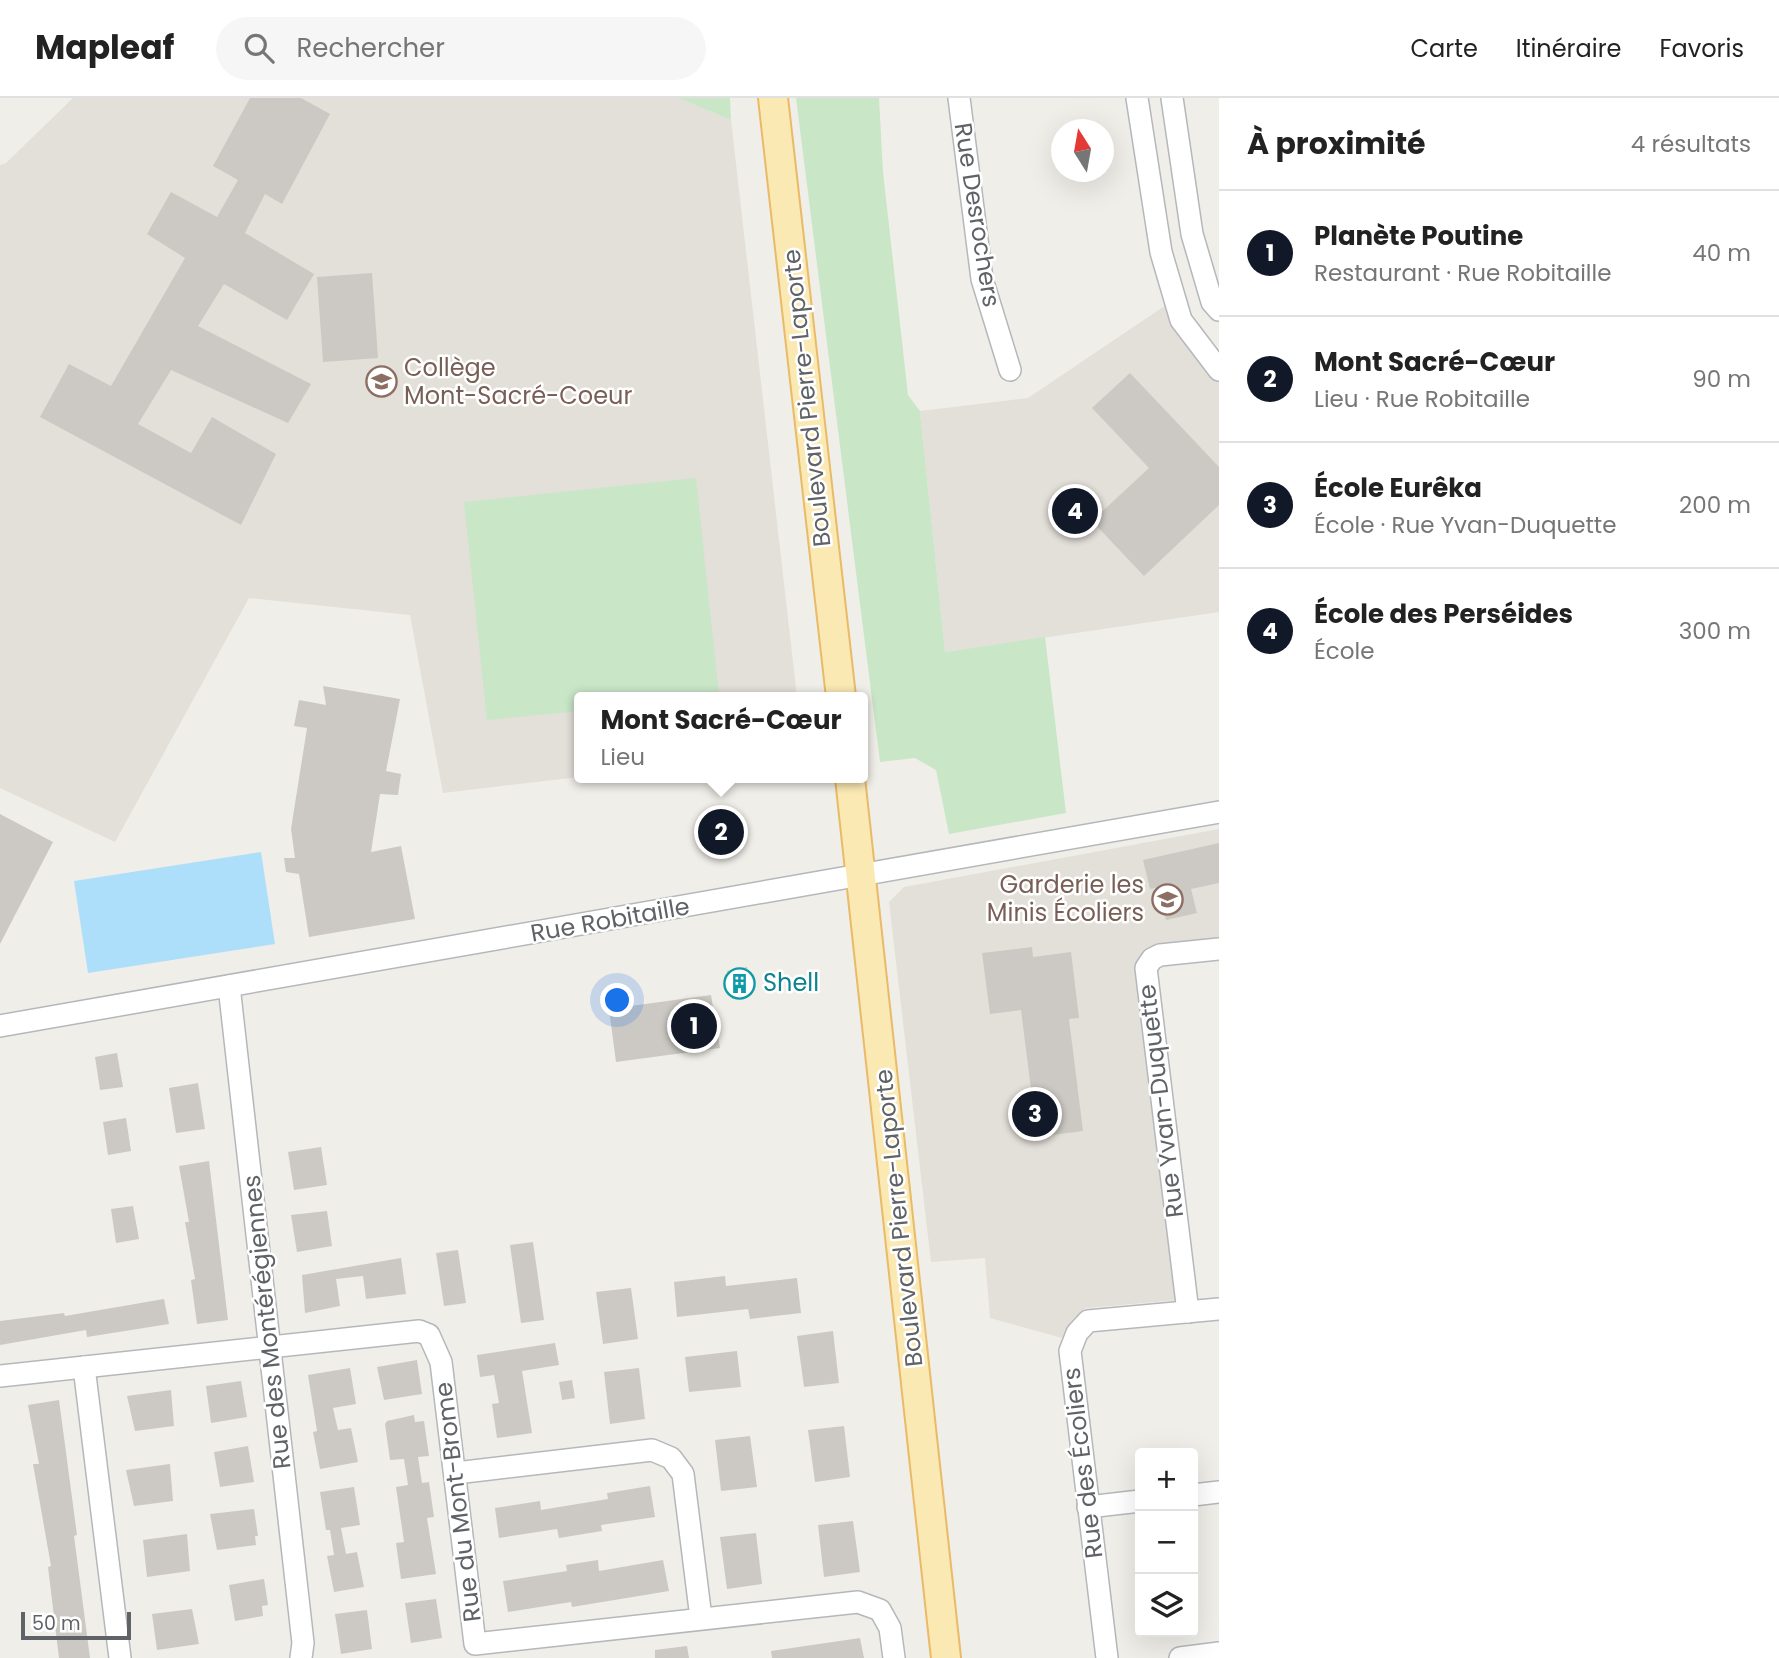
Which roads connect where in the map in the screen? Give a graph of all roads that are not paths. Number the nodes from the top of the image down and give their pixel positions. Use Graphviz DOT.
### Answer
graph roads {
  1 [pos="774,98"];
  2 [pos="960,98"];
  3 [pos="1137,98"];
  4 [pos="1171,98"];
  5 [pos="1219,311"];
  6 [pos="1181,320"];
  7 [pos="1010,370"];
  8 [pos="1219,370"];
  9 [pos="840,692"];
  10 [pos="851,783"];
  11 [pos="1219,812"];
  12 [pos="861,876"];
  13 [pos="1219,949"];
  14 [pos="229,986"];
  15 [pos="0,1026"];
  16 [pos="1219,1309"];
  17 [pos="1188,1312"];
  18 [pos="270,1347"];
  19 [pos="84,1367"];
  20 [pos="0,1376"];
  21 [pos="456,1473"];
  22 [pos="1219,1492"];
  23 [pos="1198,1494"];
  24 [pos="1135,1502"];
  25 [pos="1088,1507"];
  26 [pos="701,1618"];
  27 [pos="475,1651"];
  28 [pos="1219,1653"];
  29 [pos="120,1658"];
  30 [pos="301,1658"];
  31 [pos="894,1658"];
  32 [pos="946,1658"];
  33 [pos="1107,1658"];
  34 [pos="1180,1658"];
  1 -- 9 [label="main road, Boulevard Pierre-Laporte"];
  2 -- 7 [label="street, Rue Desrochers"];
  3 -- 6 [label="street"];
  4 -- 5 [label="street"];
  5 -- 6 [label="street"];
  6 -- 8 [label="street"];
  10 -- 12 [label="main road, Boulevard Pierre-Laporte"];
  11 -- 12 [label="street, Rue Robitaille"];
  12 -- 14 [label="street, Rue Robitaille"];
  12 -- 32 [label="main road, Boulevard Pierre-Laporte"];
  13 -- 17 [label="street, Rue Yvan-Duquette"];
  14 -- 15 [label="street, Rue Robitaille"];
  14 -- 18 [label="street, Rue des Montérégiennes"];
  16 -- 17 [label="street, Rue des Écoliers"];
  17 -- 25 [label="street, Rue des Écoliers"];
  18 -- 19 [label="street, Rue du Mont-Brome"];
  18 -- 21 [label="street, Rue du Mont-Brome"];
  18 -- 30 [label="street, Rue des Montérégiennes"];
  19 -- 20 [label="street, Rue du Mont-Brome"];
  19 -- 29 [label="street"];
  21 -- 26 [label="street"];
  21 -- 27 [label="street, Rue du Mont-Brome"];
  22 -- 23 [label="street"];
  24 -- 25 [label="street"];
  25 -- 33 [label="street, Rue des Écoliers"];
  26 -- 27 [label="street, Rue du Mont-Brome"];
  26 -- 31 [label="street, Rue du Mont-Brome"];
  28 -- 34 [label="street"];
}
